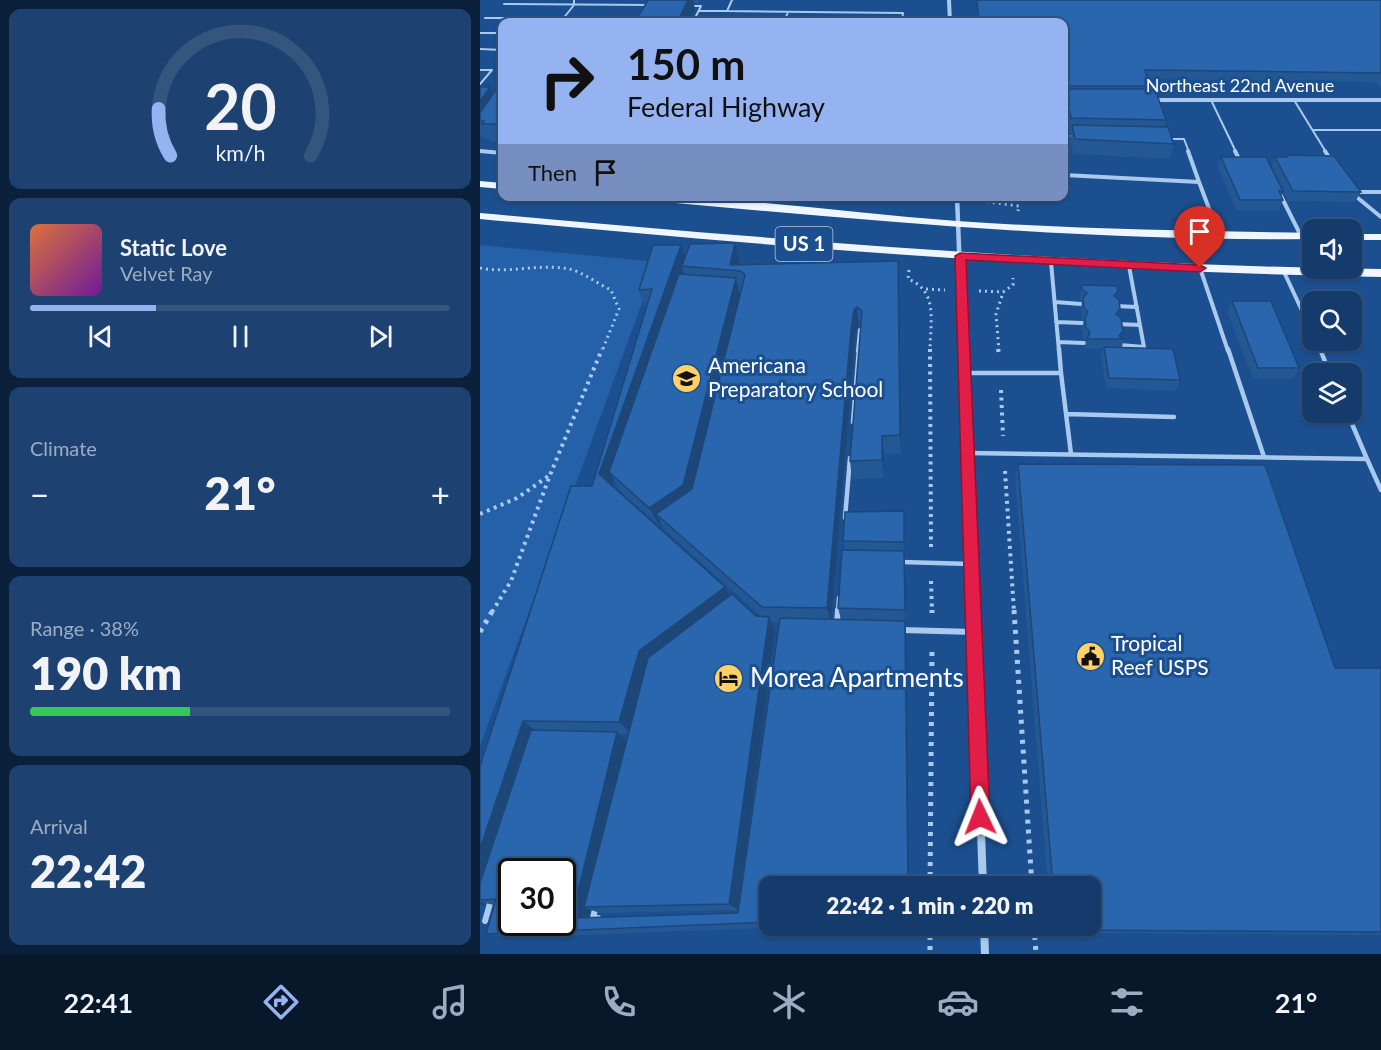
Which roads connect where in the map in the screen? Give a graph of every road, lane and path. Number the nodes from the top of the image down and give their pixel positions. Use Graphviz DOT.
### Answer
graph roads {
  1 [pos="574,0"];
  2 [pos="732,0"];
  3 [pos="949,0"];
  4 [pos="504,4"];
  5 [pos="574,5"];
  6 [pos="648,5"];
  7 [pos="658,5"];
  8 [pos="680,6"];
  9 [pos="699,11"];
  10 [pos="727,11"];
  11 [pos="788,12"];
  12 [pos="485,18"];
  13 [pos="564,18"];
  14 [pos="640,18"];
  15 [pos="695,18"];
  16 [pos="786,18"];
  17 [pos="902,18"];
  18 [pos="950,18"];
  19 [pos="498,19"];
  20 [pos="480,33"];
  21 [pos="498,33"];
  22 [pos="480,49"];
  23 [pos="498,50"];
  24 [pos="480,70"];
  25 [pos="480,84"];
  26 [pos="1143,100"];
  27 [pos="1211,100"];
  28 [pos="1294,100"];
  29 [pos="1381,100"];
  30 [pos="1313,130"];
  31 [pos="1381,130"];
  32 [pos="1068,136"];
  33 [pos="1085,136"];
  34 [pos="1162,139"];
  35 [pos="480,151"];
  36 [pos="498,153"];
  37 [pos="1240,162"];
  38 [pos="1334,166"];
  39 [pos="1068,175"];
  40 [pos="1199,182"];
  41 [pos="480,184"];
  42 [pos="498,186"];
  43 [pos="1279,192"];
  44 [pos="1381,192"];
  45 [pos="730,201"];
  46 [pos="957,201"];
  47 [pos="751,202"];
  48 [pos="480,216"];
  49 [pos="1381,217"];
  50 [pos="959,224"];
  51 [pos="1302,228"];
  52 [pos="1219,235"];
  53 [pos="1302,236"];
  54 [pos="1362,237"];
  55 [pos="1381,237"];
  56 [pos="960,256"];
  57 [pos="1052,262"];
  58 [pos="1129,266"];
  59 [pos="480,268"];
  60 [pos="1200,268"];
  61 [pos="1284,272"];
  62 [pos="1381,273"];
  63 [pos="926,289"];
  64 [pos="1004,292"];
  65 [pos="1055,302"];
  66 [pos="1081,304"];
  67 [pos="1115,306"];
  68 [pos="1137,307"];
  69 [pos="1302,311"];
  70 [pos="1056,322"];
  71 [pos="1082,323"];
  72 [pos="1118,324"];
  73 [pos="1140,325"];
  74 [pos="860,330"];
  75 [pos="1058,342"];
  76 [pos="1084,343"];
  77 [pos="1120,345"];
  78 [pos="964,373"];
  79 [pos="1000,373"];
  80 [pos="1061,373"];
  81 [pos="1066,414"];
  82 [pos="1174,417"];
  83 [pos="1352,423"];
  84 [pos="852,434"];
  85 [pos="851,446"];
  86 [pos="967,453"];
  87 [pos="1004,453"];
  88 [pos="1071,454"];
  89 [pos="1264,458"];
  90 [pos="1367,459"];
  91 [pos="550,475"];
  92 [pos="1381,490"];
  93 [pos="480,514"];
  94 [pos="844,527"];
  95 [pos="898,562"];
  96 [pos="931,563"];
  97 [pos="972,564"];
  98 [pos="839,595"];
  99 [pos="837,628"];
  100 [pos="896,630"];
  101 [pos="932,631"];
  102 [pos="480,632"];
  103 [pos="974,632"];
  104 [pos="930,876"];
  105 [pos="983,876"];
  106 [pos="1031,876"];
  107 [pos="495,888"];
  108 [pos="598,896"];
  109 [pos="604,918"];
  110 [pos="484,921"];
  111 [pos="930,936"];
  112 [pos="984,936"];
  113 [pos="1035,936"];
  114 [pos="930,954"];
  115 [pos="985,954"];
  116 [pos="1036,954"];
  1 -- 5 [label="lane"];
  2 -- 10 [label="lane"];
  3 -- 18 [label="street"];
  4 -- 5 [label="lane"];
  5 -- 6 [label="lane"];
  5 -- 13 [label="lane"];
  6 -- 7 [label="lane"];
  6 -- 14 [label="lane"];
  8 -- 9 [label="lane"];
  9 -- 10 [label="lane"];
  9 -- 15 [label="lane"];
  10 -- 11 [label="lane"];
  11 -- 16 [label="lane"];
  11 -- 17 [label="lane"];
  12 -- 19 [label="lane"];
  20 -- 21 [label="lane"];
  22 -- 23 [label="lane"];
  24 -- 25 [label="lane"];
  26 -- 27 [label="street, Northeast 22nd Avenue"];
  27 -- 28 [label="street, Northeast 22nd Avenue"];
  27 -- 37 [label="lane"];
  28 -- 29 [label="street, Northeast 22nd Avenue"];
  28 -- 30 [label="lane"];
  30 -- 31 [label="lane"];
  30 -- 38 [label="lane"];
  32 -- 33 [label="lane"];
  34 -- 40 [label="lane"];
  35 -- 36 [label="lane"];
  39 -- 40 [label="lane"];
  40 -- 52 [label="lane"];
  41 -- 42 [label="main road"];
  43 -- 51 [label="lane"];
  44 -- 49 [label="lane"];
  45 -- 47 [label="main road, US 1"];
  46 -- 50 [label="street"];
  47 -- 50 [label="main road, US 1"];
  48 -- 56 [label="main road, US 1"];
  50 -- 52 [label="main road, US 1"];
  50 -- 56 [label="street"];
  52 -- 53 [label="main road, US 1"];
  54 -- 55 [label="main road"];
  56 -- 57 [label="main road, US 1"];
  56 -- 78 [label="street"];
  57 -- 58 [label="main road, US 1"];
  57 -- 65 [label="lane"];
  58 -- 60 [label="main road, US 1"];
  58 -- 68 [label="lane"];
  59 -- 91 [label="path"];
  60 -- 61 [label="main road, US 1"];
  60 -- 89 [label="lane"];
  61 -- 62 [label="main road, US 1"];
  61 -- 69 [label="lane"];
  63 -- 96 [label="path"];
  64 -- 79 [label="path"];
  65 -- 66 [label="lane"];
  65 -- 70 [label="lane"];
  67 -- 68 [label="lane"];
  68 -- 73 [label="lane"];
  70 -- 71 [label="lane"];
  70 -- 75 [label="lane"];
  72 -- 73 [label="lane"];
  73 -- 77 [label="lane"];
  74 -- 84 [label="lane"];
  75 -- 76 [label="lane"];
  75 -- 80 [label="lane"];
  78 -- 79 [label="lane"];
  78 -- 86 [label="street"];
  79 -- 80 [label="lane"];
  79 -- 87 [label="path"];
  80 -- 81 [label="lane"];
  81 -- 82 [label="lane"];
  81 -- 88 [label="lane"];
  83 -- 90 [label="lane"];
  85 -- 94 [label="lane"];
  86 -- 87 [label="lane"];
  86 -- 97 [label="street"];
  87 -- 88 [label="lane"];
  87 -- 106 [label="path"];
  88 -- 89 [label="lane"];
  89 -- 90 [label="lane"];
  90 -- 92 [label="lane"];
  91 -- 93 [label="path"];
  91 -- 102 [label="path"];
  95 -- 96 [label="lane"];
  96 -- 97 [label="lane"];
  96 -- 101 [label="path"];
  97 -- 103 [label="street"];
  98 -- 99 [label="lane"];
  100 -- 101 [label="lane"];
  101 -- 103 [label="lane"];
  101 -- 104 [label="path"];
  103 -- 105 [label="street"];
  107 -- 110 [label="lane"];
  108 -- 109 [label="lane"];
  111 -- 114 [label="path"];
  112 -- 115 [label="street"];
  113 -- 116 [label="path"];
}
